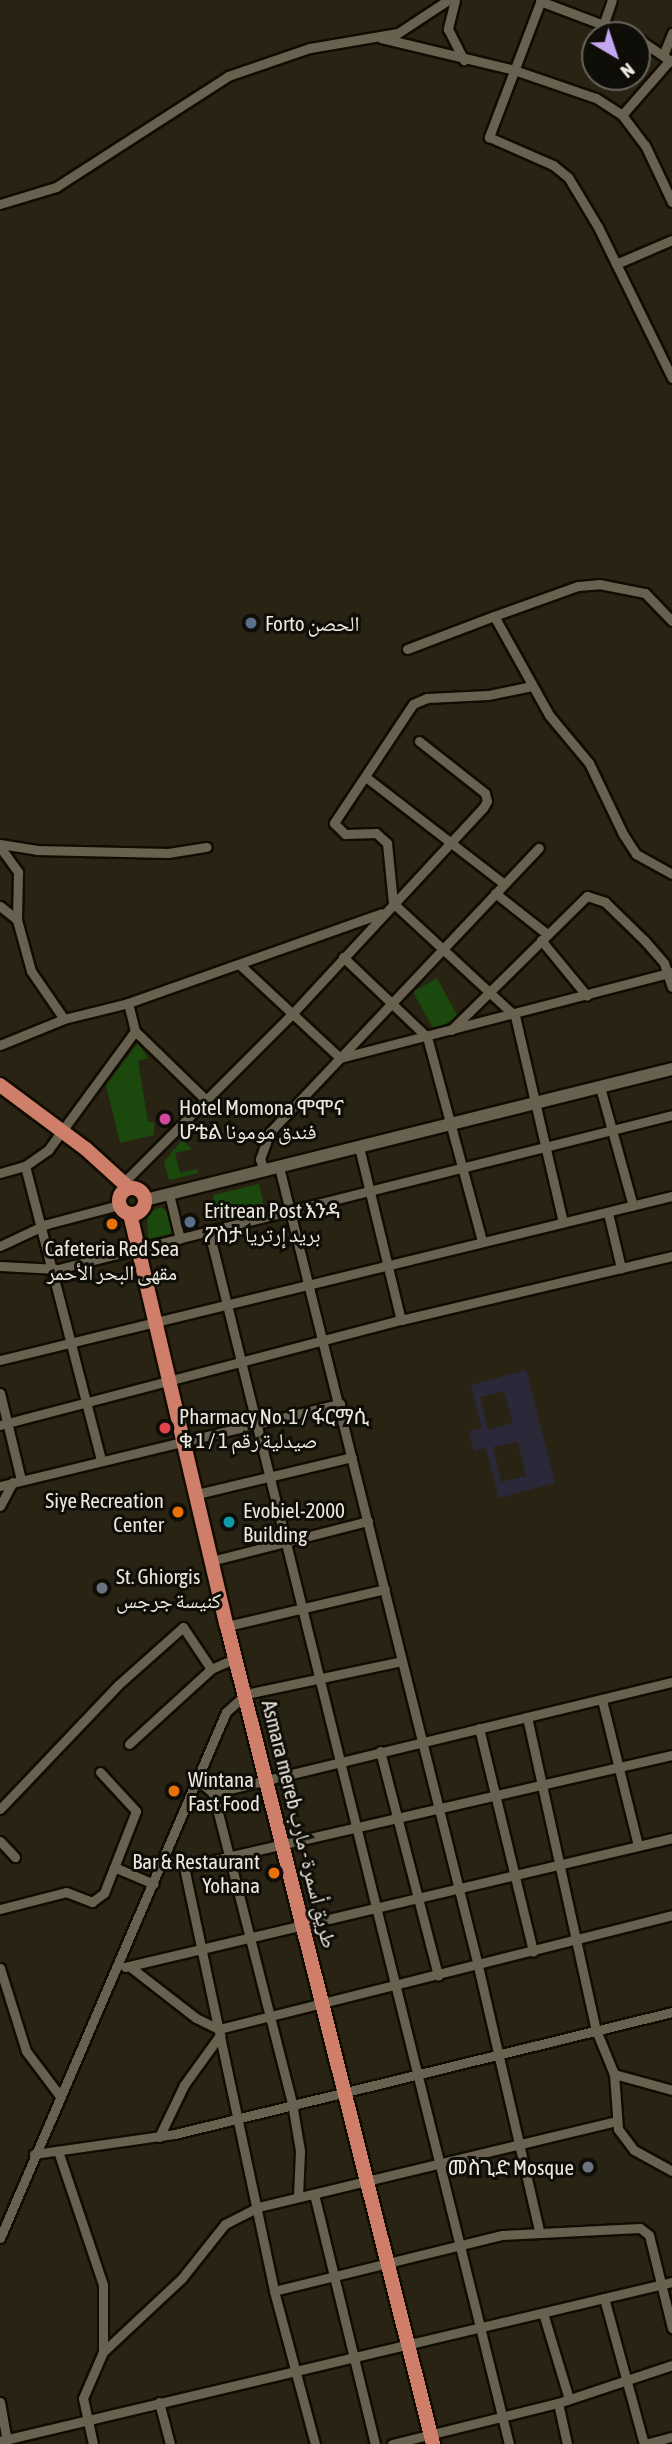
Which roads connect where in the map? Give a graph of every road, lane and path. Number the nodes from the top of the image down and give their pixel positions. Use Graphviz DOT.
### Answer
graph roads {
  1 [pos="448,0"];
  2 [pos="455,0"];
  3 [pos="612,0"];
  4 [pos="541,1"];
  5 [pos="598,21"];
  6 [pos="605,21"];
  7 [pos="672,33"];
  8 [pos="379,38"];
  9 [pos="651,47"];
  10 [pos="669,58"];
  11 [pos="464,60"];
  12 [pos="514,70"];
  13 [pos="622,115"];
  14 [pos="672,202"];
  15 [pos="0,204"];
  16 [pos="672,240"];
  17 [pos="616,264"];
  18 [pos="672,377"];
  19 [pos="494,616"];
  20 [pos="672,621"];
  21 [pos="407,649"];
  22 [pos="532,686"];
  23 [pos="419,741"];
  24 [pos="367,778"];
  25 [pos="452,841"];
  26 [pos="0,845"];
  27 [pos="207,847"];
  28 [pos="538,848"];
  29 [pos="672,874"];
  30 [pos="504,884"];
  31 [pos="495,893"];
  32 [pos="393,904"];
  33 [pos="0,906"];
  34 [pos="384,913"];
  35 [pos="17,920"];
  36 [pos="544,937"];
  37 [pos="442,948"];
  38 [pos="343,957"];
  39 [pos="239,964"];
  40 [pos="670,973"];
  41 [pos="672,987"];
  42 [pos="490,994"];
  43 [pos="587,996"];
  44 [pos="391,1002"];
  45 [pos="128,1003"];
  46 [pos="292,1014"];
  47 [pos="515,1016"];
  48 [pos="64,1020"];
  49 [pos="135,1031"];
  50 [pos="450,1031"];
  51 [pos="428,1037"];
  52 [pos="0,1045"];
  53 [pos="340,1058"];
  54 [pos="672,1069"];
  55 [pos="0,1085"];
  56 [pos="600,1087"];
  57 [pos="206,1100"];
  58 [pos="536,1103"];
  59 [pos="672,1115"];
  60 [pos="450,1124"];
  61 [pos="613,1130"];
  62 [pos="61,1131"];
  63 [pos="359,1147"];
  64 [pos="546,1147"];
  65 [pos="26,1166"];
  66 [pos="279,1167"];
  67 [pos="461,1168"];
  68 [pos="264,1170"];
  69 [pos="0,1173"];
  70 [pos="126,1186"];
  71 [pos="371,1191"];
  72 [pos="169,1194"];
  73 [pos="672,1196"];
  74 [pos="145,1200"];
  75 [pos="633,1206"];
  76 [pos="125,1209"];
  77 [pos="291,1212"];
  78 [pos="608,1213"];
  79 [pos="563,1222"];
  80 [pos="41,1226"];
  81 [pos="209,1232"];
  82 [pos="180,1239"];
  83 [pos="482,1241"];
  84 [pos="0,1246"];
  85 [pos="139,1249"];
  86 [pos="672,1256"];
  87 [pos="388,1264"];
  88 [pos="0,1266"];
  89 [pos="621,1268"];
  90 [pos="52,1269"];
  91 [pos="309,1285"];
  92 [pos="227,1305"];
  93 [pos="401,1320"];
  94 [pos="158,1321"];
  95 [pos="324,1342"];
  96 [pos="72,1343"];
  97 [pos="0,1360"];
  98 [pos="241,1365"];
  99 [pos="173,1382"];
  100 [pos="0,1393"];
  101 [pos="88,1404"];
  102 [pos="340,1404"];
  103 [pos="254,1422"];
  104 [pos="4,1424"];
  105 [pos="185,1440"];
  106 [pos="352,1457"];
  107 [pos="101,1459"];
  108 [pos="267,1476"];
  109 [pos="17,1481"];
  110 [pos="0,1486"];
  111 [pos="197,1494"];
  112 [pos="0,1506"];
  113 [pos="368,1521"];
  114 [pos="286,1542"];
  115 [pos="211,1561"];
  116 [pos="385,1589"];
  117 [pos="302,1609"];
  118 [pos="227,1626"];
  119 [pos="236,1658"];
  120 [pos="402,1661"];
  121 [pos="211,1669"];
  122 [pos="318,1679"];
  123 [pos="672,1682"];
  124 [pos="246,1694"];
  125 [pos="602,1699"];
  126 [pos="527,1717"];
  127 [pos="479,1728"];
  128 [pos="422,1741"];
  129 [pos="129,1744"];
  130 [pos="380,1751"];
  131 [pos="672,1755"];
  132 [pos="339,1761"];
  133 [pos="617,1766"];
  134 [pos="100,1772"];
  135 [pos="267,1779"];
  136 [pos="198,1780"];
  137 [pos="541,1782"];
  138 [pos="213,1793"];
  139 [pos="493,1794"];
  140 [pos="438,1806"];
  141 [pos="0,1809"];
  142 [pos="398,1817"];
  143 [pos="355,1828"];
  144 [pos="672,1838"];
  145 [pos="0,1841"];
  146 [pos="284,1844"];
  147 [pos="638,1846"];
  148 [pos="15,1857"];
  149 [pos="230,1857"];
  150 [pos="165,1858"];
  151 [pos="561,1861"];
  152 [pos="114,1867"];
  153 [pos="184,1867"];
  154 [pos="512,1872"];
  155 [pos="154,1884"];
  156 [pos="458,1885"];
  157 [pos="418,1895"];
  158 [pos="377,1905"];
  159 [pos="0,1909"];
  160 [pos="672,1915"];
  161 [pos="304,1925"];
  162 [pos="250,1938"];
  163 [pos="577,1942"];
  164 [pos="201,1949"];
  165 [pos="533,1952"];
  166 [pos="129,1966"];
  167 [pos="478,1966"];
  168 [pos="0,1968"];
  169 [pos="117,1968"];
  170 [pos="438,1976"];
  171 [pos="398,1986"];
  172 [pos="323,2003"];
  173 [pos="672,2012"];
  174 [pos="268,2017"];
  175 [pos="596,2030"];
  176 [pos="219,2032"];
  177 [pos="499,2054"];
  178 [pos="416,2074"];
  179 [pos="614,2074"];
  180 [pos="345,2090"];
  181 [pos="672,2090"];
  182 [pos="60,2096"];
  183 [pos="292,2103"];
  184 [pos="238,2116"];
  185 [pos="617,2122"];
  186 [pos="159,2137"];
  187 [pos="518,2144"];
  188 [pos="58,2151"];
  189 [pos="34,2154"];
  190 [pos="438,2163"];
  191 [pos="672,2171"];
  192 [pos="368,2180"];
  193 [pos="314,2194"];
  194 [pos="298,2197"];
  195 [pos="258,2207"];
  196 [pos="539,2230"];
  197 [pos="0,2238"];
  198 [pos="459,2246"];
  199 [pos="388,2262"];
  200 [pos="334,2276"];
  201 [pos="672,2282"];
  202 [pos="661,2285"];
  203 [pos="274,2291"];
  204 [pos="604,2298"];
  205 [pos="543,2313"];
  206 [pos="479,2328"];
  207 [pos="672,2328"];
  208 [pos="408,2344"];
  209 [pos="103,2352"];
  210 [pos="355,2357"];
  211 [pos="672,2365"];
  212 [pos="295,2371"];
  213 [pos="625,2381"];
  214 [pos="569,2399"];
  215 [pos="0,2402"];
  216 [pos="159,2402"];
  217 [pos="558,2403"];
  218 [pos="502,2417"];
  219 [pos="86,2419"];
  220 [pos="672,2437"];
  221 [pos="432,2439"];
  222 [pos="5,2441"];
  223 [pos="93,2444"];
  224 [pos="170,2444"];
  225 [pos="315,2444"];
  226 [pos="375,2444"];
  227 [pos="393,2444"];
  228 [pos="509,2444"];
  229 [pos="567,2444"];
  230 [pos="644,2444"];
  1 -- 8 [label="street"];
  2 -- 11 [label="street"];
  3 -- 6 [label="street"];
  4 -- 5 [label="street"];
  4 -- 12 [label="street"];
  7 -- 10 [label="street"];
  8 -- 11 [label="street"];
  8 -- 15 [label="street"];
  9 -- 10 [label="street"];
  10 -- 13 [label="street"];
  11 -- 12 [label="street"];
  12 -- 13 [label="street"];
  12 -- 17 [label="street"];
  13 -- 14 [label="street"];
  16 -- 17 [label="street"];
  17 -- 18 [label="street"];
  19 -- 20 [label="street"];
  19 -- 21 [label="street"];
  19 -- 22 [label="street"];
  22 -- 24 [label="street"];
  22 -- 29 [label="street"];
  23 -- 25 [label="street"];
  24 -- 25 [label="street"];
  24 -- 32 [label="street"];
  25 -- 30 [label="street"];
  25 -- 32 [label="street"];
  26 -- 27 [label="street"];
  26 -- 35 [label="street"];
  28 -- 30 [label="street"];
  30 -- 31 [label="street"];
  31 -- 36 [label="street"];
  31 -- 37 [label="street"];
  32 -- 34 [label="street"];
  32 -- 37 [label="street"];
  33 -- 35 [label="street"];
  34 -- 38 [label="street"];
  34 -- 39 [label="street"];
  35 -- 48 [label="street"];
  36 -- 40 [label="street"];
  36 -- 42 [label="street"];
  36 -- 43 [label="street"];
  37 -- 42 [label="street"];
  37 -- 44 [label="street"];
  38 -- 44 [label="street"];
  38 -- 46 [label="street"];
  39 -- 45 [label="street"];
  39 -- 46 [label="street"];
  40 -- 41 [label="street"];
  40 -- 43 [label="street"];
  42 -- 47 [label="street"];
  42 -- 50 [label="street"];
  43 -- 47 [label="street"];
  44 -- 51 [label="street"];
  44 -- 53 [label="street"];
  45 -- 48 [label="street"];
  45 -- 49 [label="street"];
  46 -- 53 [label="street"];
  46 -- 57 [label="street"];
  47 -- 50 [label="street"];
  47 -- 58 [label="street"];
  48 -- 52 [label="street"];
  49 -- 57 [label="street"];
  49 -- 62 [label="street"];
  50 -- 51 [label="street"];
  51 -- 53 [label="street"];
  51 -- 60 [label="street"];
  53 -- 68 [label="street"];
  54 -- 56 [label="main road"];
  55 -- 62 [label="highway"];
  56 -- 58 [label="main road"];
  56 -- 61 [label="street"];
  57 -- 70 [label="street"];
  58 -- 60 [label="main road"];
  58 -- 64 [label="street"];
  59 -- 61 [label="street"];
  60 -- 63 [label="main road"];
  60 -- 67 [label="street"];
  61 -- 64 [label="street"];
  61 -- 75 [label="street"];
  62 -- 65 [label="street"];
  62 -- 70 [label="highway"];
  63 -- 66 [label="main road"];
  63 -- 71 [label="street"];
  64 -- 67 [label="street"];
  64 -- 79 [label="street"];
  65 -- 69 [label="street"];
  65 -- 80 [label="street"];
  66 -- 68 [label="main road"];
  66 -- 77 [label="street"];
  67 -- 71 [label="street"];
  67 -- 83 [label="street"];
  68 -- 72 [label="main road"];
  70 -- 74 [label="highway"];
  70 -- 76 [label="highway"];
  71 -- 77 [label="street"];
  71 -- 87 [label="street"];
  72 -- 74 [label="main road"];
  72 -- 82 [label="street"];
  73 -- 75 [label="street"];
  74 -- 76 [label="highway"];
  75 -- 78 [label="street"];
  76 -- 80 [label="street"];
  76 -- 85 [label="highway, Asmara mereb طريق أسمرة - مارب"];
  77 -- 81 [label="street"];
  77 -- 91 [label="street"];
  78 -- 79 [label="street"];
  78 -- 89 [label="street"];
  79 -- 83 [label="street"];
  80 -- 84 [label="street"];
  80 -- 90 [label="street"];
  81 -- 82 [label="street"];
  81 -- 92 [label="street"];
  82 -- 85 [label="street"];
  83 -- 87 [label="street"];
  85 -- 90 [label="street"];
  85 -- 94 [label="highway, Asmara mereb طريق أسمرة - مارب"];
  86 -- 89 [label="street"];
  87 -- 91 [label="street"];
  87 -- 93 [label="street"];
  88 -- 90 [label="street"];
  89 -- 93 [label="street"];
  90 -- 96 [label="street"];
  91 -- 92 [label="street"];
  91 -- 95 [label="street"];
  92 -- 94 [label="street"];
  92 -- 98 [label="street"];
  93 -- 95 [label="street"];
  94 -- 96 [label="street"];
  94 -- 99 [label="highway, Asmara mereb طريق أسمرة - مارب"];
  95 -- 98 [label="street"];
  95 -- 102 [label="street"];
  96 -- 97 [label="street"];
  96 -- 101 [label="street"];
  98 -- 99 [label="street"];
  98 -- 103 [label="street"];
  99 -- 101 [label="street"];
  99 -- 105 [label="highway, Asmara mereb طريق أسمرة - مارب"];
  100 -- 104 [label="street"];
  101 -- 104 [label="street"];
  101 -- 107 [label="street"];
  102 -- 103 [label="street"];
  102 -- 106 [label="street"];
  103 -- 105 [label="street"];
  103 -- 108 [label="street"];
  104 -- 109 [label="street"];
  105 -- 107 [label="street"];
  105 -- 111 [label="highway, Asmara mereb طريق أسمرة - مارب"];
  106 -- 108 [label="street"];
  106 -- 113 [label="street"];
  107 -- 109 [label="street"];
  108 -- 111 [label="street"];
  108 -- 114 [label="street"];
  109 -- 110 [label="street"];
  109 -- 112 [label="street"];
  111 -- 115 [label="highway, Asmara mereb طريق أسمرة - مارب"];
  113 -- 114 [label="street"];
  113 -- 116 [label="street"];
  114 -- 115 [label="street"];
  114 -- 117 [label="street"];
  115 -- 118 [label="highway, Asmara mereb طريق أسمرة - مارب"];
  116 -- 117 [label="street"];
  116 -- 120 [label="street"];
  117 -- 118 [label="street"];
  117 -- 122 [label="street"];
  118 -- 119 [label="highway, Asmara mereb طريق أسمرة - مارب"];
  119 -- 121 [label="street"];
  119 -- 124 [label="highway, Asmara mereb طريق أسمرة - مارب"];
  120 -- 122 [label="street"];
  120 -- 128 [label="street"];
  121 -- 129 [label="street"];
  121 -- 141 [label="street"];
  122 -- 124 [label="street"];
  122 -- 132 [label="street"];
  123 -- 125 [label="street"];
  124 -- 135 [label="highway, Asmara mereb طريق أسمرة - مارب"];
  124 -- 136 [label="street"];
  125 -- 126 [label="street"];
  125 -- 133 [label="street"];
  126 -- 127 [label="street"];
  126 -- 137 [label="street"];
  127 -- 128 [label="street"];
  127 -- 139 [label="street"];
  128 -- 130 [label="street"];
  128 -- 140 [label="street"];
  130 -- 132 [label="street"];
  130 -- 142 [label="street"];
  131 -- 133 [label="street"];
  132 -- 135 [label="street"];
  132 -- 143 [label="street"];
  133 -- 137 [label="street"];
  133 -- 147 [label="street"];
  134 -- 152 [label="street"];
  135 -- 138 [label="street"];
  135 -- 146 [label="highway, Asmara mereb طريق أسمرة - مارب"];
  136 -- 138 [label="street"];
  136 -- 150 [label="street"];
  137 -- 139 [label="street"];
  137 -- 151 [label="street"];
  138 -- 149 [label="street"];
  139 -- 140 [label="street"];
  139 -- 154 [label="street"];
  140 -- 142 [label="street"];
  140 -- 156 [label="street"];
  142 -- 143 [label="street"];
  142 -- 157 [label="street"];
  143 -- 146 [label="street"];
  143 -- 158 [label="street"];
  144 -- 147 [label="street"];
  145 -- 148 [label="street"];
  146 -- 149 [label="street"];
  146 -- 161 [label="highway, Asmara mereb طريق أسمرة - مارب"];
  147 -- 151 [label="street"];
  149 -- 153 [label="street"];
  149 -- 162 [label="street"];
  150 -- 153 [label="street"];
  150 -- 155 [label="street"];
  151 -- 154 [label="street"];
  151 -- 163 [label="street"];
  152 -- 155 [label="street"];
  152 -- 159 [label="street"];
  153 -- 164 [label="street"];
  154 -- 156 [label="street"];
  154 -- 165 [label="street"];
  155 -- 169 [label="street"];
  156 -- 157 [label="street"];
  156 -- 167 [label="street"];
  157 -- 158 [label="street"];
  157 -- 170 [label="street"];
  158 -- 161 [label="street"];
  158 -- 171 [label="street"];
  160 -- 163 [label="street"];
  161 -- 162 [label="street"];
  161 -- 172 [label="highway, Asmara mereb طريق أسمرة - مارب"];
  162 -- 164 [label="street"];
  162 -- 174 [label="street"];
  163 -- 165 [label="street"];
  163 -- 175 [label="street"];
  164 -- 166 [label="street"];
  164 -- 176 [label="street"];
  165 -- 167 [label="street"];
  166 -- 169 [label="street"];
  166 -- 176 [label="street"];
  167 -- 170 [label="street"];
  167 -- 177 [label="street"];
  168 -- 182 [label="street"];
  169 -- 182 [label="street"];
  170 -- 171 [label="street"];
  171 -- 172 [label="street"];
  171 -- 178 [label="street"];
  172 -- 174 [label="street"];
  172 -- 180 [label="highway, Asmara mereb طريق أسمرة - مارب"];
  173 -- 175 [label="street"];
  174 -- 176 [label="street"];
  174 -- 183 [label="street"];
  175 -- 177 [label="street"];
  175 -- 179 [label="street"];
  176 -- 184 [label="street"];
  176 -- 186 [label="street"];
  177 -- 178 [label="street"];
  177 -- 187 [label="street"];
  178 -- 180 [label="street"];
  178 -- 190 [label="street"];
  179 -- 181 [label="street"];
  179 -- 185 [label="street"];
  180 -- 183 [label="street"];
  180 -- 192 [label="highway, Asmara mereb طريق أسمرة - مارب"];
  182 -- 189 [label="street"];
  183 -- 184 [label="street"];
  183 -- 194 [label="street"];
  184 -- 186 [label="street"];
  184 -- 195 [label="street"];
  185 -- 187 [label="street"];
  185 -- 191 [label="street"];
  186 -- 188 [label="street"];
  187 -- 190 [label="street"];
  187 -- 196 [label="street"];
  188 -- 189 [label="street"];
  188 -- 209 [label="street"];
  189 -- 197 [label="street"];
  190 -- 192 [label="street"];
  190 -- 198 [label="street"];
  192 -- 193 [label="street"];
  192 -- 199 [label="highway, Asmara mereb طريق أسمرة - مارب"];
  193 -- 194 [label="street"];
  193 -- 200 [label="street"];
  194 -- 195 [label="street"];
  195 -- 203 [label="street"];
  195 -- 209 [label="street"];
  196 -- 198 [label="street"];
  196 -- 202 [label="street"];
  198 -- 199 [label="street"];
  198 -- 206 [label="street"];
  199 -- 200 [label="street"];
  199 -- 208 [label="highway, Asmara mereb طريق أسمرة - مارب"];
  200 -- 203 [label="street"];
  200 -- 210 [label="street"];
  201 -- 202 [label="street"];
  202 -- 204 [label="street"];
  202 -- 207 [label="street"];
  203 -- 212 [label="street"];
  204 -- 205 [label="street"];
  204 -- 213 [label="street"];
  205 -- 206 [label="street"];
  205 -- 214 [label="street"];
  206 -- 208 [label="street"];
  206 -- 218 [label="street"];
  208 -- 210 [label="street"];
  208 -- 221 [label="highway, Asmara mereb طريق أسمرة - مارب"];
  209 -- 219 [label="street"];
  210 -- 212 [label="street"];
  210 -- 226 [label="street"];
  211 -- 213 [label="street"];
  212 -- 216 [label="street"];
  212 -- 225 [label="street"];
  213 -- 214 [label="street"];
  213 -- 230 [label="street"];
  214 -- 217 [label="street"];
  215 -- 222 [label="street"];
  216 -- 219 [label="street"];
  216 -- 224 [label="street"];
  217 -- 218 [label="street"];
  217 -- 229 [label="street"];
  218 -- 221 [label="street"];
  218 -- 228 [label="street"];
  219 -- 222 [label="street"];
  219 -- 223 [label="street"];
  220 -- 230 [label="street"];
  221 -- 227 [label="street"];
}
